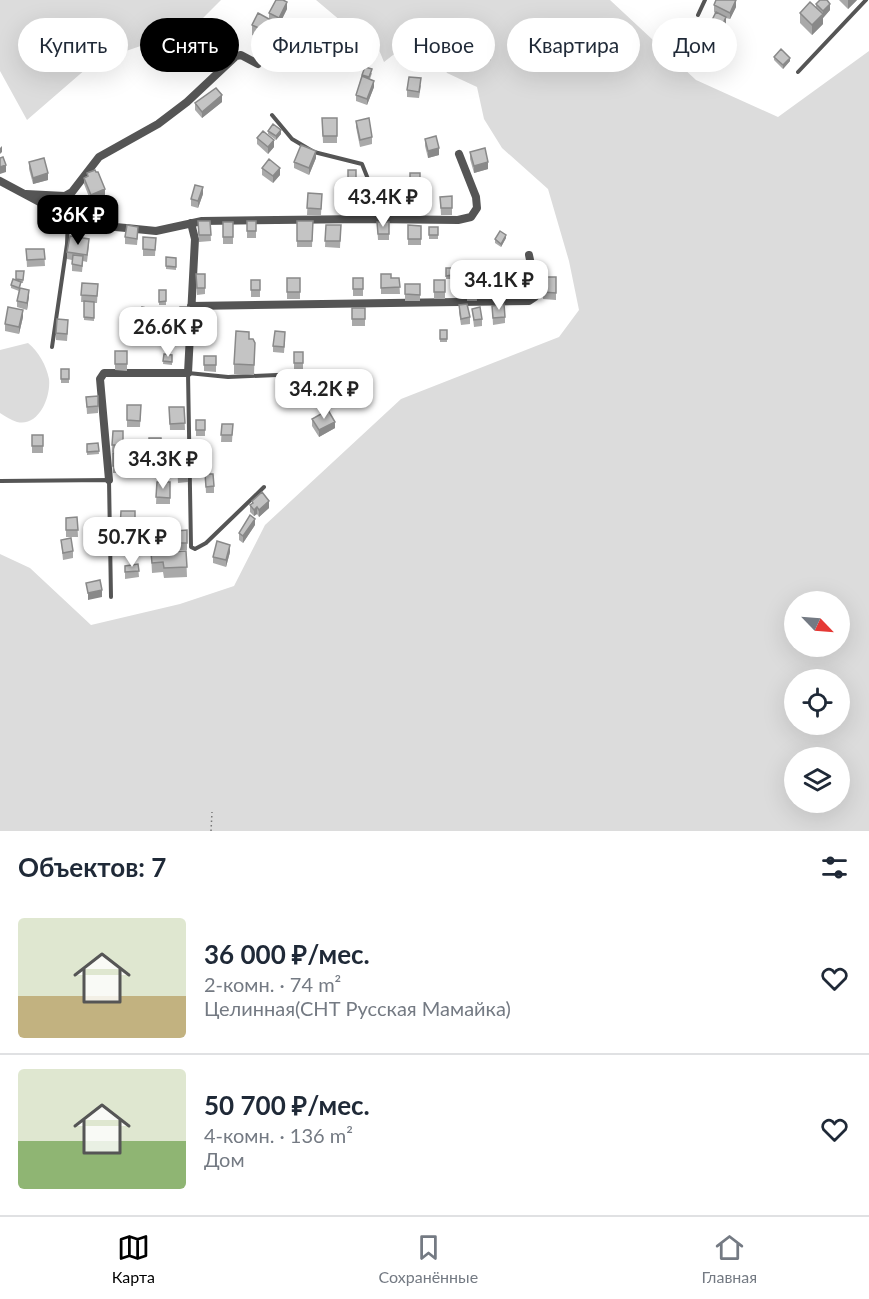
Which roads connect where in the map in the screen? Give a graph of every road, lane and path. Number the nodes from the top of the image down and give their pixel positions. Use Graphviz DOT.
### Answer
graph roads {
  1 [pos="705,0"];
  2 [pos="866,0"];
  3 [pos="698,15"];
  4 [pos="251,60"];
  5 [pos="798,72"];
  6 [pos="272,115"];
  7 [pos="459,154"];
  8 [pos="0,181"];
  9 [pos="24,194"];
  10 [pos="68,216"];
  11 [pos="367,219"];
  12 [pos="191,223"];
  13 [pos="529,255"];
  14 [pos="192,306"];
  15 [pos="52,346"];
  16 [pos="188,372"];
  17 [pos="323,373"];
  18 [pos="109,480"];
  19 [pos="0,481"];
  20 [pos="264,487"];
  21 [pos="111,597"];
  22 [pos="212,813"];
  23 [pos="211,831"];
  1 -- 3 [label="lane"];
  2 -- 5 [label="lane"];
  4 -- 9 [label="street"];
  6 -- 11 [label="lane"];
  7 -- 11 [label="street"];
  8 -- 9 [label="street"];
  9 -- 10 [label="street"];
  10 -- 12 [label="street"];
  10 -- 15 [label="lane"];
  11 -- 12 [label="street"];
  12 -- 14 [label="street"];
  13 -- 14 [label="street"];
  14 -- 16 [label="street"];
  16 -- 17 [label="lane"];
  16 -- 18 [label="street"];
  16 -- 20 [label="lane"];
  18 -- 19 [label="lane"];
  18 -- 21 [label="lane"];
  22 -- 23 [label="path"];
}
